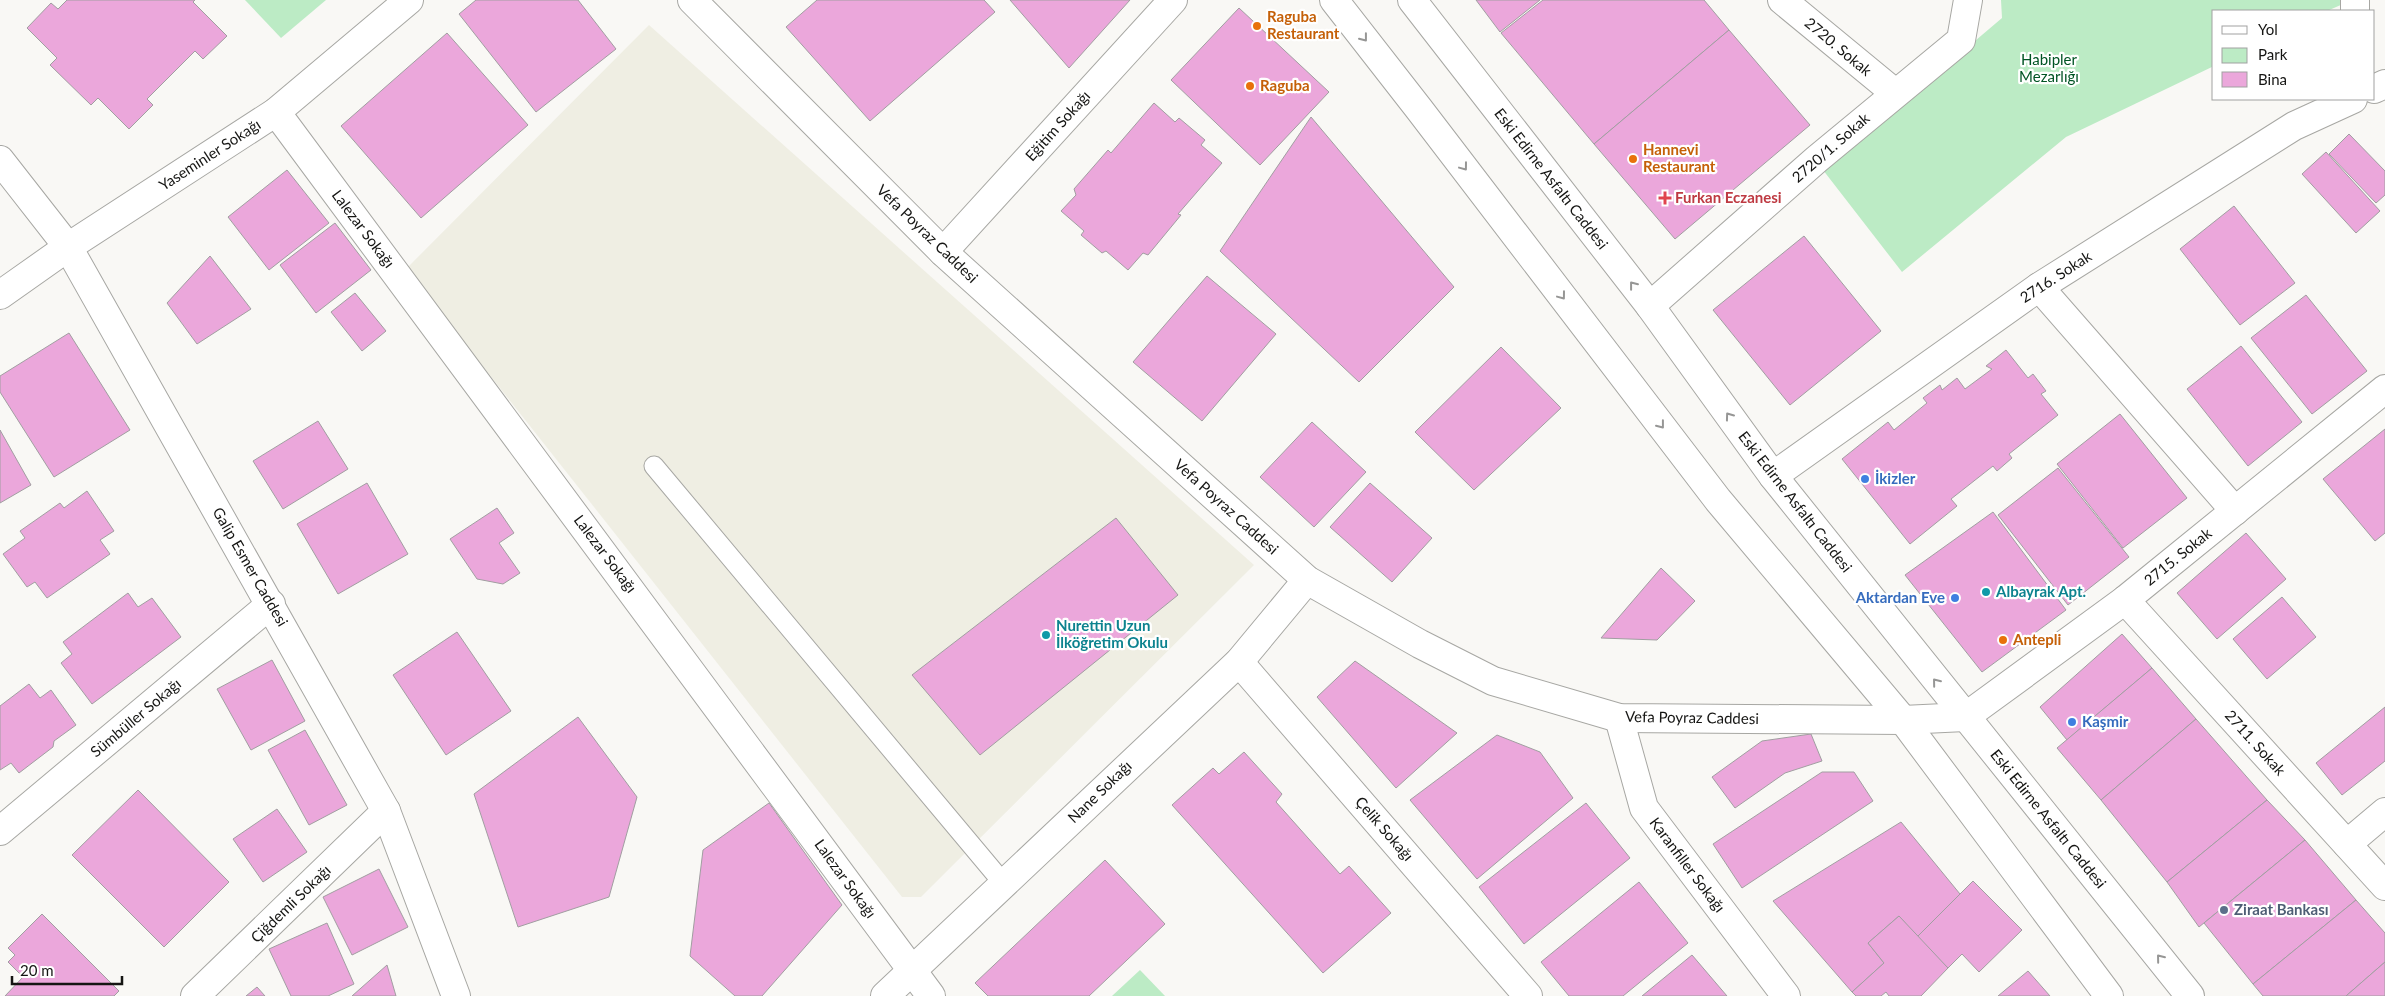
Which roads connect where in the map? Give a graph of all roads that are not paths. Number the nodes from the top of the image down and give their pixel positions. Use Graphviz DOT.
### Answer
graph roads {
  1 [pos="409,0"];
  2 [pos="692,0"];
  3 [pos="1173,0"];
  4 [pos="1334,0"];
  5 [pos="1412,0"];
  6 [pos="1782,0"];
  7 [pos="1968,0"];
  8 [pos="1894,93"];
  9 [pos="2348,100"];
  10 [pos="276,112"];
  11 [pos="0,160"];
  12 [pos="68,247"];
  13 [pos="943,252"];
  14 [pos="2039,287"];
  15 [pos="0,295"];
  16 [pos="1650,306"];
  17 [pos="2385,388"];
  18 [pos="654,466"];
  19 [pos="1773,476"];
  20 [pos="2235,511"];
  21 [pos="1307,580"];
  22 [pos="2125,600"];
  23 [pos="271,604"];
  24 [pos="1239,662"];
  25 [pos="1965,717"];
  26 [pos="1619,718"];
  27 [pos="1903,720"];
  28 [pos="386,811"];
  29 [pos="2385,812"];
  30 [pos="0,831"];
  31 [pos="2347,844"];
  32 [pos="1004,884"];
  33 [pos="2385,886"];
  34 [pos="913,971"];
  35 [pos="195,996"];
  36 [pos="456,996"];
  37 [pos="886,996"];
  38 [pos="931,996"];
  39 [pos="1528,996"];
  40 [pos="1786,996"];
  41 [pos="2109,996"];
  42 [pos="2190,996"];
  1 -- 10 [label="street, Yaseminler Sokağı"];
  2 -- 13 [label="street, Vefa Poyraz Caddesi"];
  3 -- 13 [label="street, Eğitim Sokağı"];
  4 -- 27 [label="street, one-way"];
  16 -- 5 [label="street, Eski Edirne Asfaltı Caddesi, one-way"];
  6 -- 8 [label="street, 2720. Sokak"];
  7 -- 8 [label="street, 2720/1. Sokak"];
  8 -- 16 [label="street, 2720/1. Sokak"];
  9 -- 14 [label="street, 2716. Sokak"];
  10 -- 12 [label="street, Yaseminler Sokağı"];
  10 -- 34 [label="street, Lalezar Sokağı"];
  11 -- 12 [label="street, Galip Esmer Caddesi"];
  12 -- 15 [label="street, Yaseminler Sokağı"];
  12 -- 23 [label="street, Galip Esmer Caddesi"];
  13 -- 21 [label="street, Vefa Poyraz Caddesi"];
  14 -- 19 [label="street, 2716. Sokak"];
  14 -- 20 [label="street"];
  19 -- 16 [label="street, Eski Edirne Asfaltı Caddesi, one-way"];
  17 -- 20 [label="street, 2715. Sokak"];
  18 -- 32 [label="lane"];
  25 -- 19 [label="street, Eski Edirne Asfaltı Caddesi, one-way"];
  20 -- 22 [label="street, 2715. Sokak"];
  21 -- 24 [label="street, Nane Sokağı"];
  21 -- 26 [label="street, Vefa Poyraz Caddesi"];
  22 -- 25 [label="street, 2715. Sokak"];
  22 -- 31 [label="street, 2711. Sokak"];
  23 -- 28 [label="street, Galip Esmer Caddesi"];
  23 -- 30 [label="street, Sümbüller Sokağı"];
  24 -- 32 [label="street, Nane Sokağı"];
  24 -- 39 [label="street, Çelik Sokağı"];
  25 -- 27 [label="street, Vefa Poyraz Caddesi"];
  42 -- 25 [label="street, Eski Edirne Asfaltı Caddesi, one-way"];
  26 -- 27 [label="street, Vefa Poyraz Caddesi"];
  26 -- 40 [label="street, Karanfiller Sokağı"];
  27 -- 41 [label="street"];
  28 -- 35 [label="street, Çiğdemli Sokağı"];
  28 -- 36 [label="street, Galip Esmer Caddesi"];
  29 -- 31 [label="street"];
  31 -- 33 [label="street, 2711. Sokak"];
  32 -- 34 [label="street, Nane Sokağı"];
  34 -- 37 [label="street, Nane Sokağı"];
  34 -- 38 [label="street, Lalezar Sokağı"];
}
